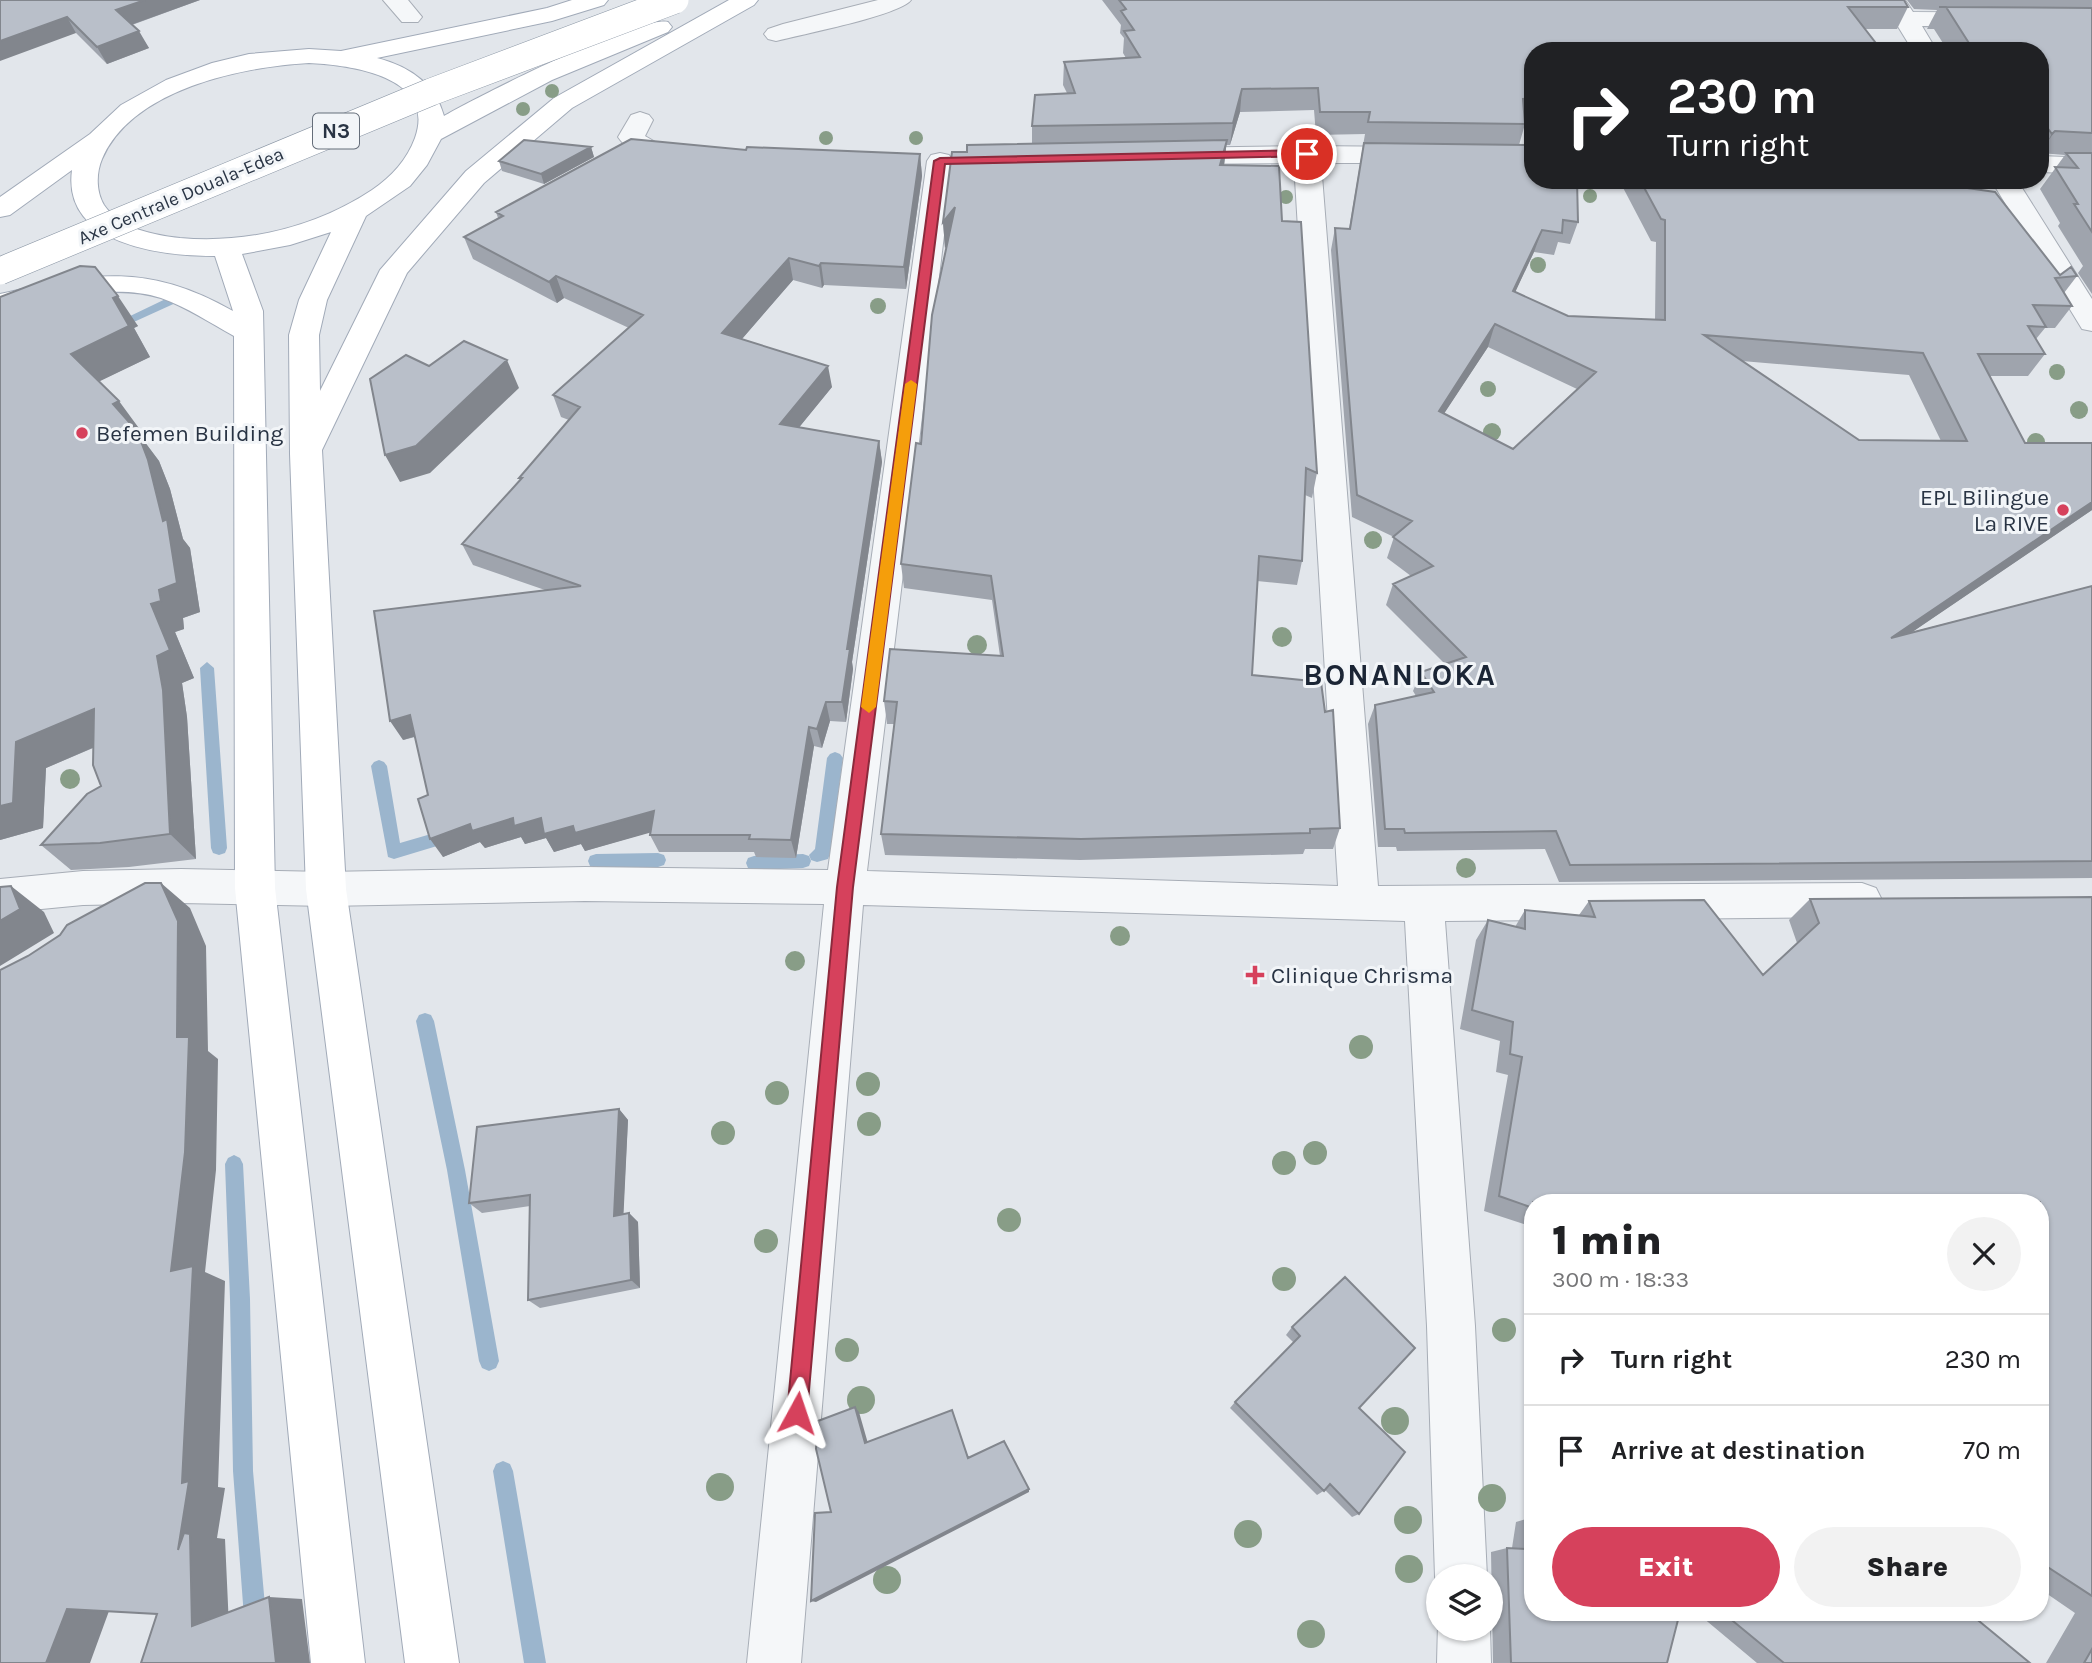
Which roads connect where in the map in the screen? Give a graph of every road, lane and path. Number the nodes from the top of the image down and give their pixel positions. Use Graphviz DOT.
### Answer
graph roads {
  1 [pos="596,0"];
  2 [pos="676,0"];
  3 [pos="728,0"];
  4 [pos="746,0"];
  5 [pos="899,0"];
  6 [pos="1900,10"];
  7 [pos="2092,20"];
  8 [pos="776,34"];
  9 [pos="1920,42"];
  10 [pos="341,57"];
  11 [pos="431,134"];
  12 [pos="102,137"];
  13 [pos="632,142"];
  14 [pos="712,153"];
  15 [pos="1307,154"];
  16 [pos="1440,156"];
  17 [pos="1144,157"];
  18 [pos="940,161"];
  19 [pos="2049,164"];
  20 [pos="2092,166"];
  21 [pos="2010,189"];
  22 [pos="0,209"];
  23 [pos="355,211"];
  24 [pos="217,247"];
  25 [pos="0,271"];
  26 [pos="0,303"];
  27 [pos="2092,322"];
  28 [pos="248,331"];
  29 [pos="306,454"];
  30 [pos="255,887"];
  31 [pos="845,887"];
  32 [pos="326,889"];
  33 [pos="0,895"];
  34 [pos="1897,899"];
  35 [pos="1424,903"];
  36 [pos="1359,904"];
  37 [pos="1460,1564"];
  38 [pos="1463,1641"];
  39 [pos="338,1663"];
  40 [pos="432,1663"];
  41 [pos="774,1663"];
  42 [pos="1464,1663"];
  1 -- 10 [label="main road"];
  2 -- 25 [label="main road, Axe Centrale Douala-Edea / N3, bridge"];
  3 -- 11 [label="main road"];
  4 -- 29 [label="main road"];
  5 -- 8 [label="street"];
  6 -- 7 [label="street"];
  6 -- 9 [label="street"];
  10 -- 11 [label="main road"];
  10 -- 12 [label="main road"];
  11 -- 23 [label="main road"];
  12 -- 22 [label="main road"];
  12 -- 24 [label="main road"];
  13 -- 14 [label="street"];
  15 -- 16 [label="street"];
  15 -- 17 [label="street"];
  15 -- 36 [label="street"];
  18 -- 31 [label="street"];
  19 -- 20 [label="street"];
  21 -- 27 [label="street"];
  23 -- 24 [label="main road"];
  23 -- 29 [label="main road"];
  24 -- 26 [label="main road"];
  24 -- 28 [label="main road"];
  26 -- 28 [label="main road"];
  28 -- 30 [label="main road"];
  29 -- 32 [label="main road"];
  30 -- 32 [label="street"];
  30 -- 33 [label="street"];
  30 -- 39 [label="main road"];
  31 -- 32 [label="street"];
  31 -- 36 [label="street"];
  31 -- 41 [label="street"];
  32 -- 40 [label="main road"];
  34 -- 35 [label="street"];
  35 -- 36 [label="street"];
  35 -- 37 [label="street"];
  38 -- 42 [label="street"];
}
